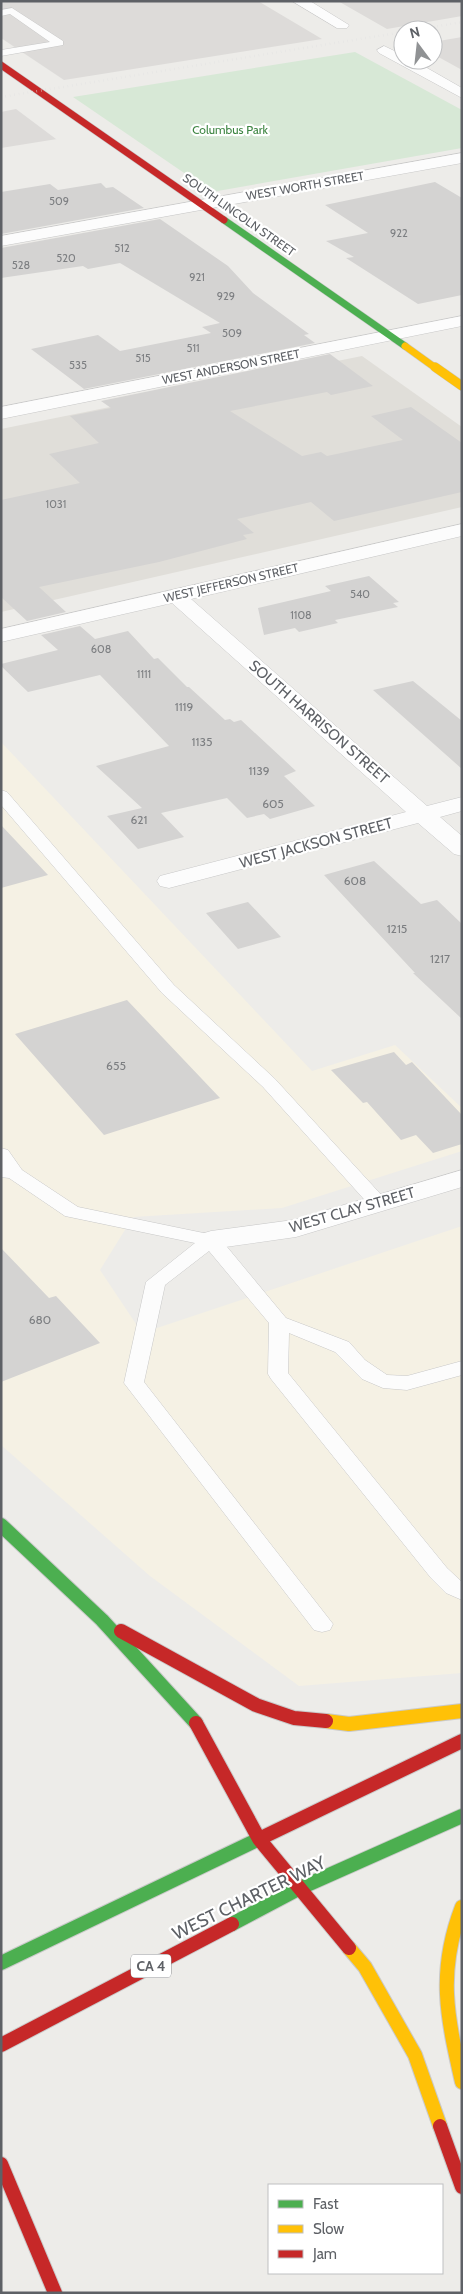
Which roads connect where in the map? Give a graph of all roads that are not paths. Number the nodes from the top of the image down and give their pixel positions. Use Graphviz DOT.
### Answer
graph roads {
  1 [pos="299,1"];
  2 [pos="1,13"];
  3 [pos="342,25"];
  4 [pos="384,50"];
  5 [pos="1,53"];
  6 [pos="1,65"];
  7 [pos="462,94"];
  8 [pos="462,158"];
  9 [pos="201,205"];
  10 [pos="1,241"];
  11 [pos="462,321"];
  12 [pos="389,336"];
  13 [pos="462,386"];
  14 [pos="1,413"];
  15 [pos="462,530"];
  16 [pos="176,596"];
  17 [pos="1,636"];
  18 [pos="1,795"];
  19 [pos="462,804"];
  20 [pos="424,814"];
  21 [pos="462,849"];
  22 [pos="170,881"];
  23 [pos="1,1154"];
  24 [pos="8,1173"];
  25 [pos="462,1178"];
  26 [pos="378,1203"];
  27 [pos="211,1240"];
  28 [pos="279,1322"];
  29 [pos="462,1368"];
  30 [pos="1,1525"];
  31 [pos="462,1592"];
  32 [pos="102,1620"];
  33 [pos="322,1624"];
  34 [pos="462,1711"];
  35 [pos="462,1740"];
  36 [pos="462,1816"];
  37 [pos="259,1839"];
  38 [pos="300,1888"];
  39 [pos="462,1907"];
  40 [pos="1,1962"];
  41 [pos="1,2045"];
  42 [pos="462,2082"];
  43 [pos="1,2164"];
  44 [pos="462,2187"];
  45 [pos="55,2293"];
  1 -- 3 [label="street"];
  2 -- 5 [label="lane"];
  4 -- 7 [label="street"];
  6 -- 9 [label="main road, SOUTH LINCOLN STREET"];
  8 -- 9 [label="street, WEST WORTH STREET"];
  9 -- 10 [label="street, WEST WORTH STREET"];
  9 -- 12 [label="main road, SOUTH LINCOLN STREET"];
  11 -- 12 [label="street, WEST ANDERSON STREET"];
  12 -- 13 [label="main road, SOUTH LINCOLN STREET"];
  12 -- 14 [label="street, WEST ANDERSON STREET"];
  15 -- 16 [label="street, WEST JEFFERSON STREET"];
  16 -- 17 [label="street, WEST JEFFERSON STREET"];
  16 -- 20 [label="street, SOUTH HARRISON STREET"];
  18 -- 26 [label="lane"];
  19 -- 20 [label="street, WEST JACKSON STREET"];
  20 -- 21 [label="street, SOUTH HARRISON STREET"];
  20 -- 22 [label="street, WEST JACKSON STREET"];
  23 -- 24 [label="lane"];
  24 -- 27 [label="lane"];
  25 -- 26 [label="street, WEST CLAY STREET"];
  26 -- 27 [label="street, WEST CLAY STREET"];
  27 -- 28 [label="lane"];
  27 -- 33 [label="lane"];
  28 -- 29 [label="lane"];
  28 -- 31 [label="lane"];
  30 -- 32 [label="main road"];
  32 -- 34 [label="main road"];
  32 -- 37 [label="main road"];
  35 -- 37 [label="main road"];
  36 -- 38 [label="main road, WEST CHARTER WAY"];
  37 -- 38 [label="main road"];
  37 -- 40 [label="main road"];
  38 -- 41 [label="main road, WEST CHARTER WAY / CA 4"];
  38 -- 44 [label="main road"];
  39 -- 42 [label="main road"];
  43 -- 45 [label="main road"];
}
